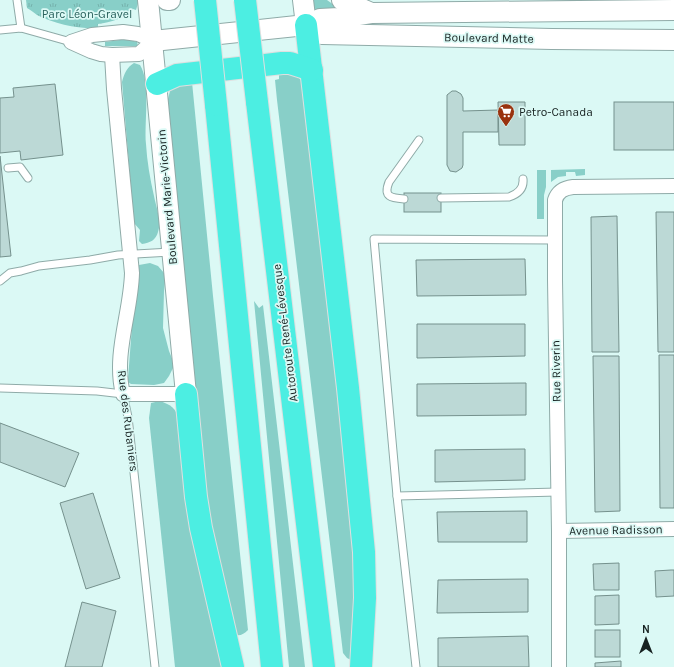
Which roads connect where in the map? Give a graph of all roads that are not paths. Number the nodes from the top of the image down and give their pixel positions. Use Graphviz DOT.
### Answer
graph roads {
  1 [pos="17,0"];
  2 [pos="148,0"];
  3 [pos="205,0"];
  4 [pos="245,0"];
  5 [pos="303,0"];
  6 [pos="342,0"];
  7 [pos="674,10"];
  8 [pos="371,13"];
  9 [pos="306,25"];
  10 [pos="21,28"];
  11 [pos="0,30"];
  12 [pos="674,40"];
  13 [pos="153,41"];
  14 [pos="71,42"];
  15 [pos="112,55"];
  16 [pos="312,70"];
  17 [pos="156,84"];
  18 [pos="419,140"];
  19 [pos="8,168"];
  20 [pos="28,178"];
  21 [pos="523,179"];
  22 [pos="674,186"];
  23 [pos="441,198"];
  24 [pos="404,199"];
  25 [pos="554,240"];
  26 [pos="172,252"];
  27 [pos="131,254"];
  28 [pos="0,280"];
  29 [pos="0,388"];
  30 [pos="123,394"];
  31 [pos="186,394"];
  32 [pos="558,492"];
  33 [pos="397,496"];
  34 [pos="674,530"];
  35 [pos="559,531"];
  36 [pos="155,667"];
  37 [pos="233,667"];
  38 [pos="272,667"];
  39 [pos="324,667"];
  40 [pos="361,667"];
  41 [pos="416,667"];
  42 [pos="560,667"];
  1 -- 10 [label="lane"];
  2 -- 13 [label="main road, Boulevard Marie-Victorin"];
  3 -- 38 [label="highway, bridge"];
  4 -- 39 [label="highway, Autoroute René-Lévesque, bridge"];
  5 -- 9 [label="main road"];
  6 -- 8 [label="main road"];
  7 -- 8 [label="main road, Boulevard Matte"];
  8 -- 9 [label="main road, Boulevard Matte"];
  9 -- 12 [label="main road, Boulevard Matte"];
  9 -- 13 [label="main road, Boulevard Matte"];
  9 -- 16 [label="highway"];
  10 -- 11 [label="lane"];
  10 -- 14 [label="lane"];
  13 -- 14 [label="street, Boulevard Matte"];
  13 -- 15 [label="street"];
  13 -- 17 [label="main road, Boulevard Marie-Victorin"];
  14 -- 15 [label="street"];
  15 -- 27 [label="street, Rue des Rubaniers"];
  16 -- 17 [label="highway"];
  16 -- 40 [label="highway"];
  17 -- 26 [label="main road, Boulevard Marie-Victorin"];
  18 -- 24 [label="lane"];
  19 -- 20 [label="lane"];
  21 -- 23 [label="lane"];
  22 -- 25 [label="street, Rue Riverin"];
  25 -- 32 [label="street, Rue Riverin"];
  25 -- 33 [label="lane"];
  26 -- 27 [label="lane"];
  26 -- 31 [label="main road, Boulevard Marie-Victorin"];
  27 -- 28 [label="lane"];
  27 -- 30 [label="street, Rue des Rubaniers"];
  29 -- 30 [label="lane"];
  30 -- 31 [label="street"];
  30 -- 36 [label="lane, Rue des Rubaniers"];
  31 -- 37 [label="highway"];
  32 -- 33 [label="lane"];
  32 -- 35 [label="street, Rue Riverin"];
  33 -- 41 [label="lane"];
  34 -- 35 [label="street, Avenue Radisson"];
  35 -- 42 [label="street, Rue Riverin"];
}
